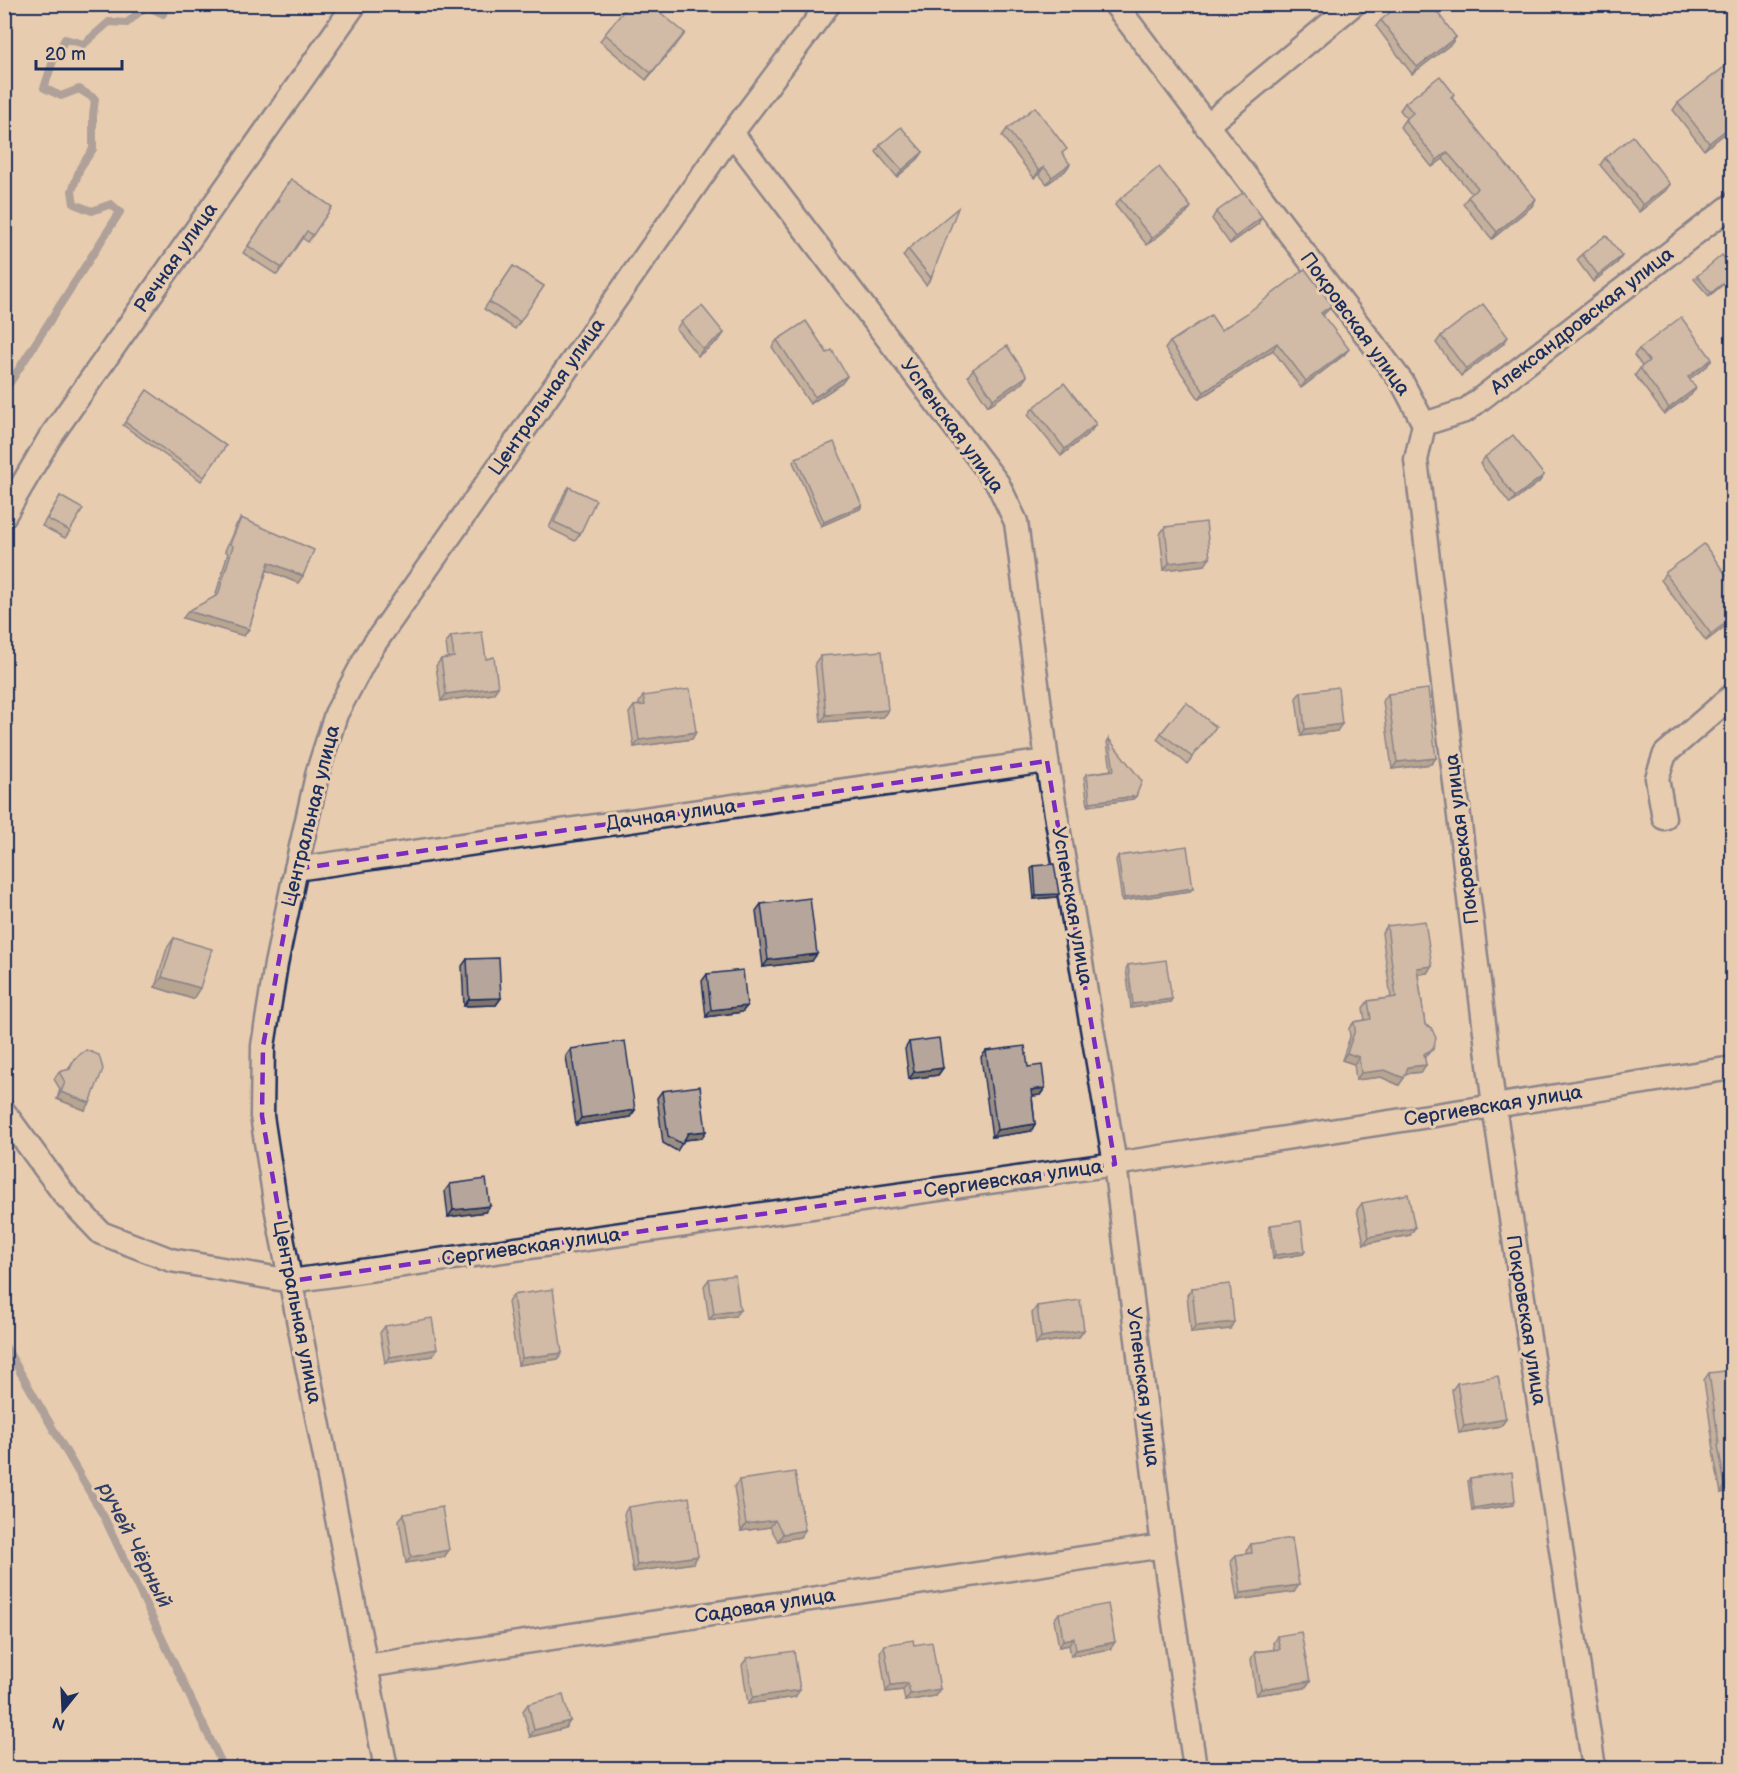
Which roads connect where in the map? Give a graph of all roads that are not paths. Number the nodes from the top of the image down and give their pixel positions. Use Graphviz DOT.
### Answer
graph roads {
  1 [pos="355,4"];
  2 [pos="829,4"];
  3 [pos="1116,4"];
  4 [pos="1354,4"];
  5 [pos="1206,126"];
  6 [pos="732,133"];
  7 [pos="1732,205"];
  8 [pos="1424,424"];
  9 [pos="4,516"];
  10 [pos="1732,696"];
  11 [pos="1047,761"];
  12 [pos="1664,818"];
  13 [pos="296,869"];
  14 [pos="1732,1068"];
  15 [pos="1494,1107"];
  16 [pos="4,1112"];
  17 [pos="1115,1164"];
  18 [pos="291,1281"];
  19 [pos="1163,1546"];
  20 [pos="366,1666"];
  21 [pos="386,1768"];
  22 [pos="1195,1768"];
  23 [pos="1594,1768"];
  1 -- 9 [label="street, Речная улица"];
  2 -- 6 [label="street, Центральная улица"];
  3 -- 5 [label="street, Покровская улица"];
  4 -- 5 [label="street"];
  5 -- 8 [label="street, Покровская улица"];
  6 -- 11 [label="street, Успенская улица"];
  6 -- 13 [label="street, Центральная улица"];
  7 -- 8 [label="street, Александровская улица"];
  8 -- 15 [label="street, Покровская улица"];
  10 -- 12 [label="street"];
  11 -- 13 [label="street, Дачная улица"];
  11 -- 17 [label="street, Успенская улица"];
  13 -- 18 [label="street, Центральная улица"];
  14 -- 15 [label="street, Сергиевская улица"];
  15 -- 17 [label="street, Сергиевская улица"];
  15 -- 23 [label="street, Покровская улица"];
  16 -- 18 [label="street"];
  17 -- 18 [label="street, Сергиевская улица"];
  17 -- 19 [label="street, Успенская улица"];
  18 -- 20 [label="street, Центральная улица"];
  19 -- 20 [label="street, Садовая улица"];
  19 -- 22 [label="street, Успенская улица"];
  20 -- 21 [label="street, Центральная улица"];
}
